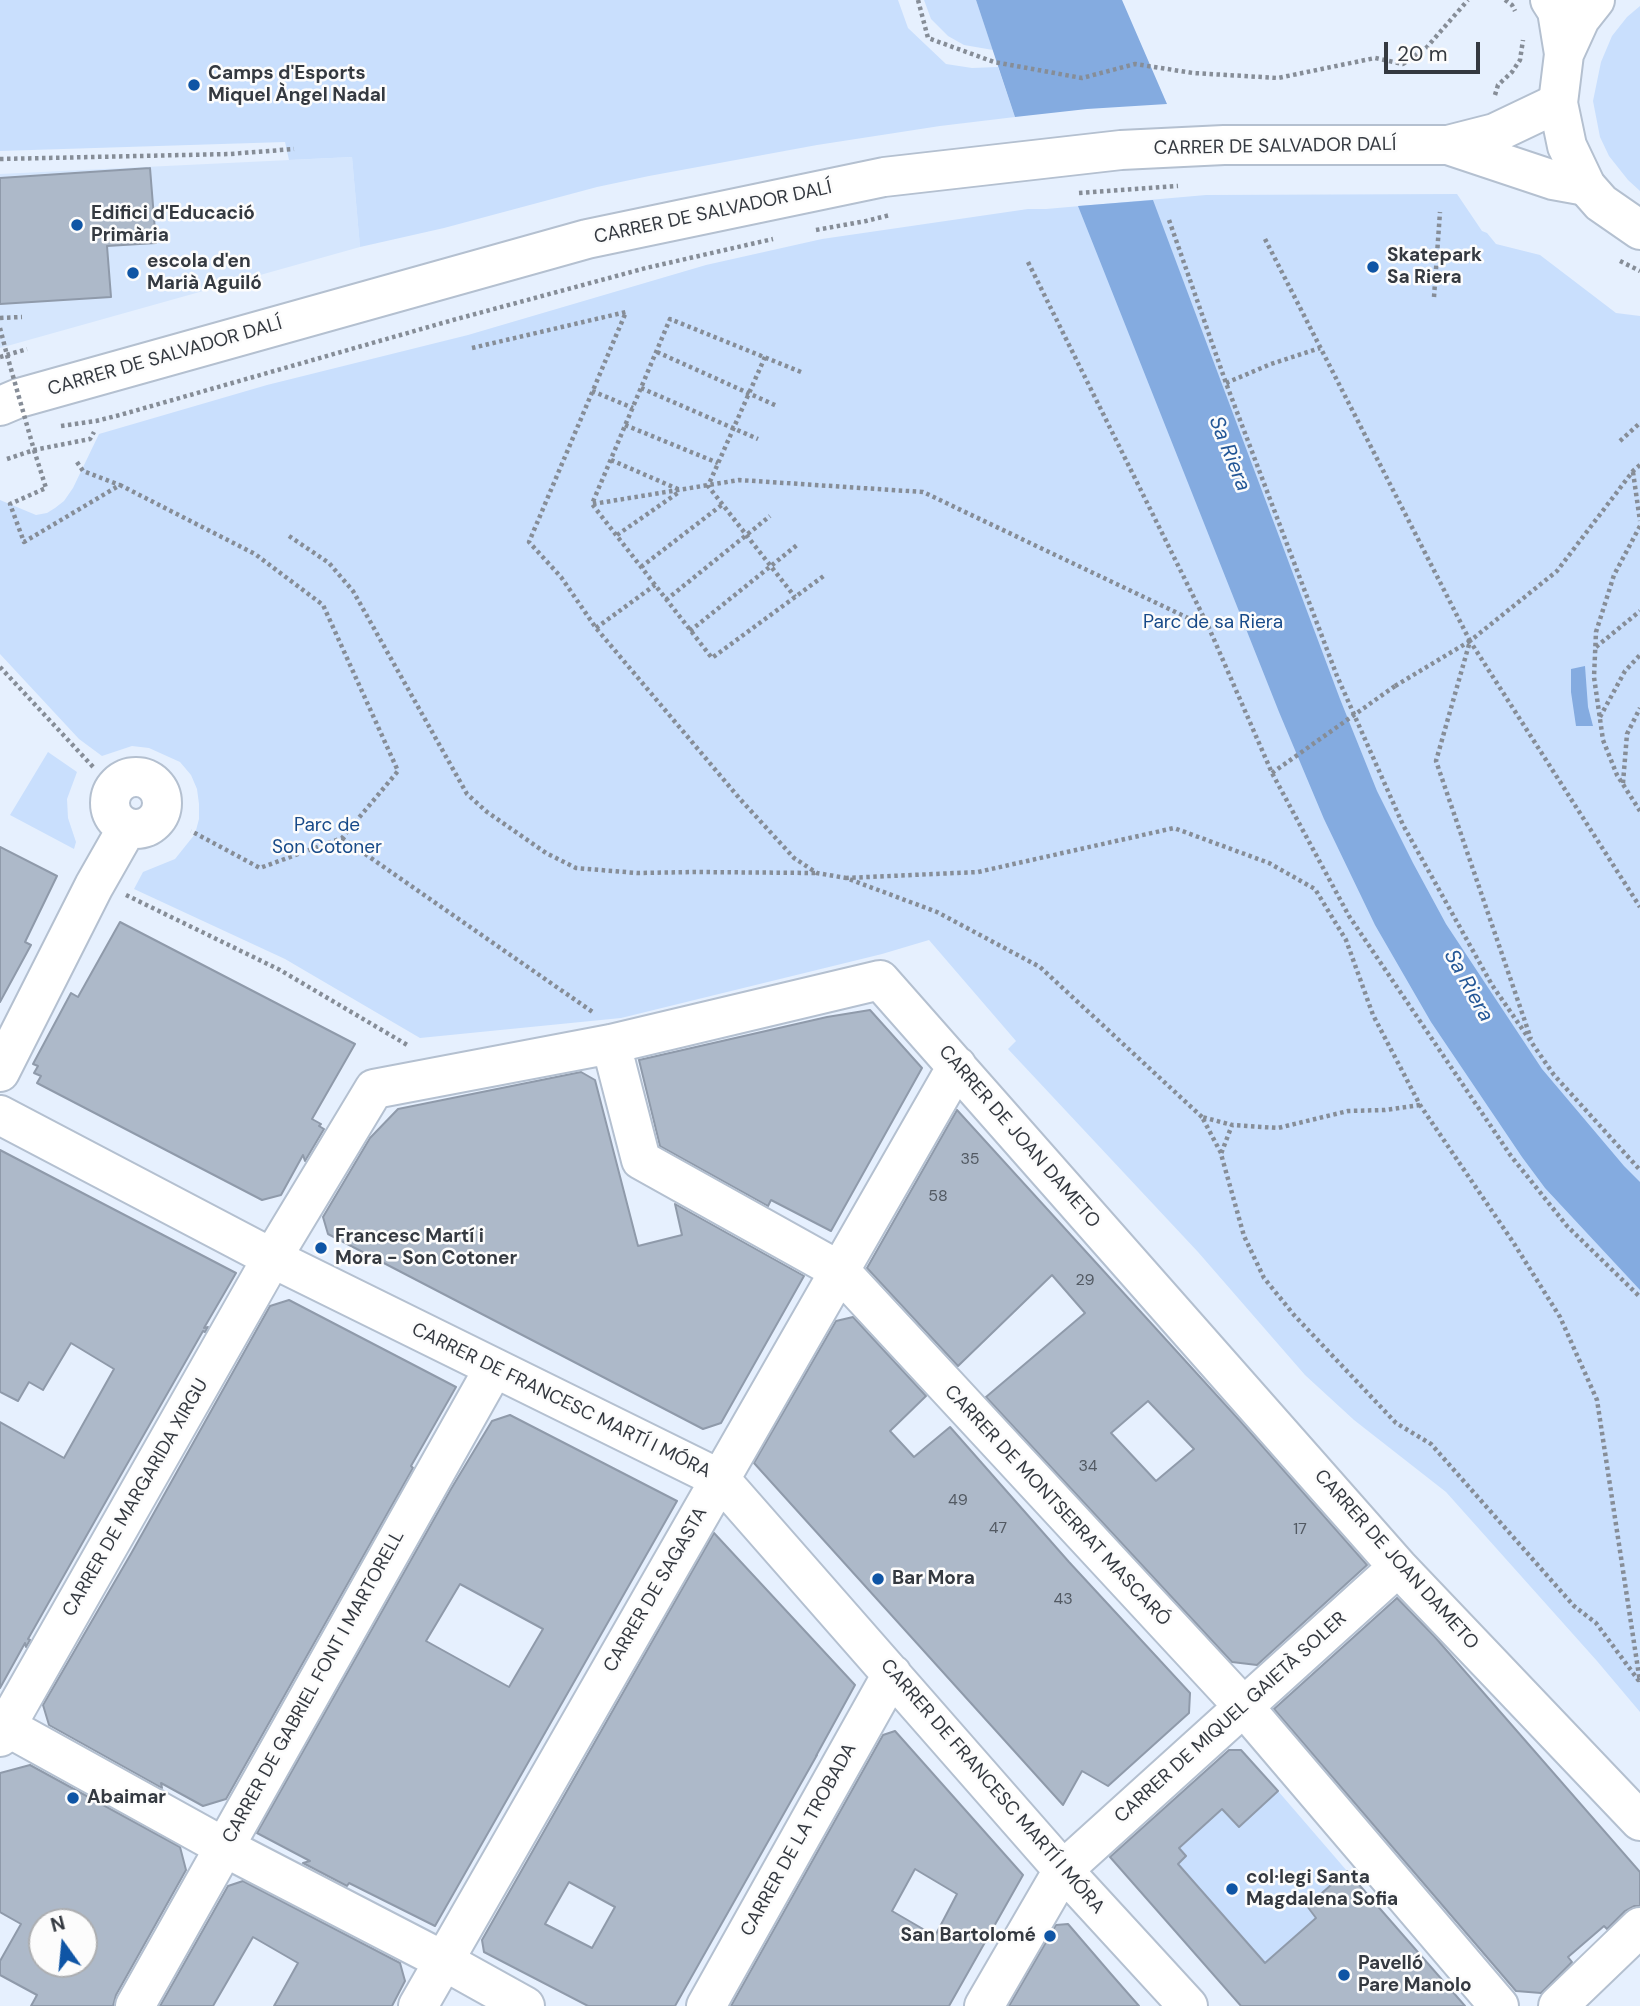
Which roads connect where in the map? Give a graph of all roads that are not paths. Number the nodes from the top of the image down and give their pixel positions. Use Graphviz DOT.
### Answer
graph roads {
  1 [pos="1595,0"];
  2 [pos="1535,9"];
  3 [pos="1564,54"];
  4 [pos="1558,103"];
  5 [pos="1448,145"];
  6 [pos="1586,186"];
  7 [pos="1640,230"];
  8 [pos="0,406"];
  9 [pos="127,828"];
  10 [pos="608,1032"];
  11 [pos="957,1066"];
  12 [pos="0,1072"];
  13 [pos="0,1115"];
  14 [pos="272,1258"];
  15 [pos="840,1271"];
  16 [pos="494,1368"];
  17 [pos="720,1479"];
  18 [pos="1398,1567"];
  19 [pos="892,1674"];
  20 [pos="1244,1707"];
  21 [pos="2,1729"];
  22 [pos="1640,1821"];
  23 [pos="224,1847"];
  24 [pos="1063,1870"];
  25 [pos="1640,1927"];
  26 [pos="444,1961"];
  27 [pos="135,2006"];
  28 [pos="418,2006"];
  29 [pos="525,2006"];
  30 [pos="706,2006"];
  31 [pos="984,2006"];
  32 [pos="1188,2006"];
  33 [pos="1499,2006"];
  34 [pos="1558,2006"];
  1 -- 3 [label="street"];
  2 -- 3 [label="street"];
  3 -- 4 [label="street"];
  4 -- 5 [label="street, CARRER DE SALVADOR DALÍ"];
  4 -- 6 [label="street"];
  5 -- 6 [label="street, CARRER DE SALVADOR DALÍ"];
  5 -- 8 [label="street, CARRER DE SALVADOR DALÍ"];
  6 -- 7 [label="street"];
  9 -- 12 [label="street"];
  10 -- 11 [label="street, CARRER DE JOAN DAMETO"];
  10 -- 14 [label="street, CARRER DE JOAN DAMETO"];
  10 -- 15 [label="street, CARRER DE MONTSERRAT MASCARÓ"];
  11 -- 15 [label="street, CARRER DE SAGASTA"];
  11 -- 18 [label="street, CARRER DE JOAN DAMETO"];
  13 -- 14 [label="street, CARRER DE FRANCESC MARTÍ I MÓRA"];
  14 -- 16 [label="street, CARRER DE FRANCESC MARTÍ I MÓRA"];
  14 -- 21 [label="street, CARRER DE MARGARIDA XIRGU"];
  15 -- 17 [label="street, CARRER DE SAGASTA"];
  15 -- 20 [label="street, CARRER DE MONTSERRAT MASCARÓ"];
  16 -- 17 [label="street, CARRER DE FRANCESC MARTÍ I MÓRA"];
  16 -- 23 [label="street, CARRER DE GABRIEL FONT I MARTORELL"];
  17 -- 19 [label="street, CARRER DE FRANCESC MARTÍ I MÓRA"];
  17 -- 26 [label="street, CARRER DE SAGASTA"];
  18 -- 20 [label="street, CARRER DE MIQUEL GAIETÀ SOLER"];
  18 -- 22 [label="street, CARRER DE JOAN DAMETO"];
  19 -- 24 [label="street, CARRER DE FRANCESC MARTÍ I MÓRA"];
  19 -- 30 [label="street, CARRER DE LA TROBADA"];
  20 -- 24 [label="street, CARRER DE MIQUEL GAIETÀ SOLER"];
  20 -- 33 [label="street, CARRER DE MONTSERRAT MASCARÓ"];
  21 -- 23 [label="street"];
  23 -- 26 [label="street"];
  23 -- 27 [label="street, CARRER DE GABRIEL FONT I MARTORELL"];
  24 -- 31 [label="street, CARRER DE MIQUEL GAIETÀ SOLER"];
  24 -- 32 [label="street, CARRER DE FRANCESC MARTÍ I MÓRA"];
  25 -- 34 [label="street"];
  26 -- 28 [label="street, CARRER DE SAGASTA"];
  26 -- 29 [label="street"];
}
